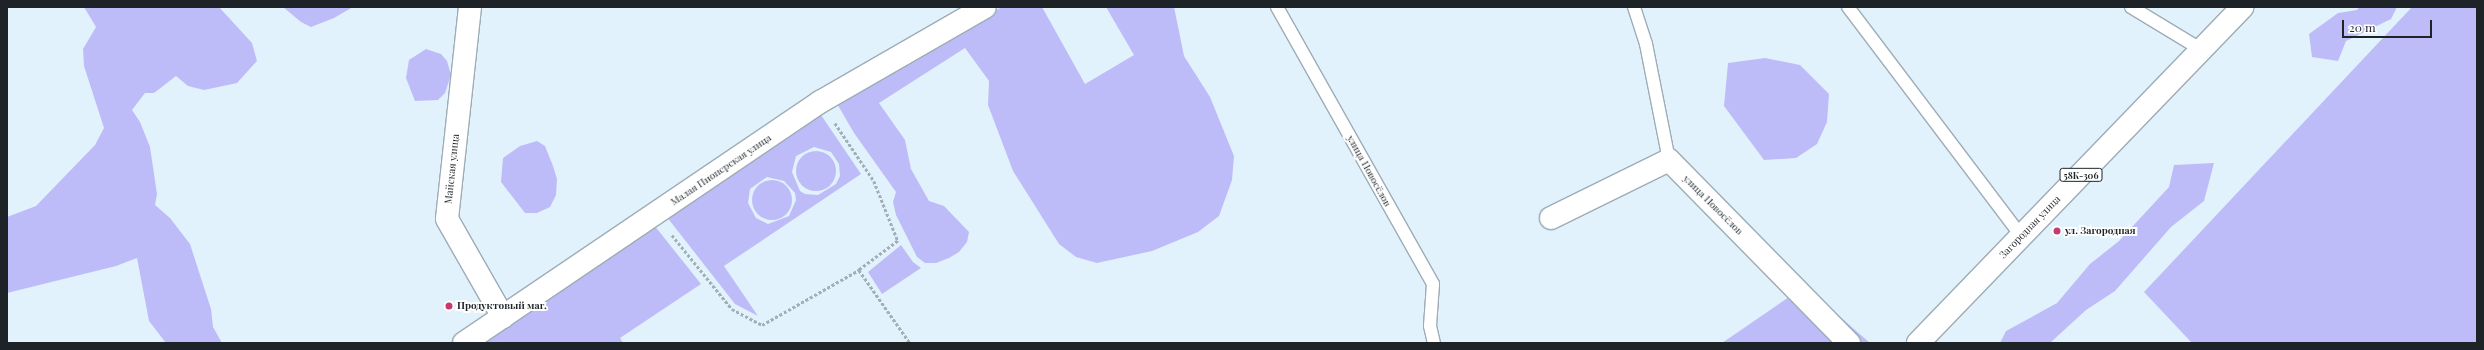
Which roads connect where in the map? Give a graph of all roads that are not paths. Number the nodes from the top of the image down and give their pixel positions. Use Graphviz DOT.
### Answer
graph roads {
  1 [pos="470,7"];
  2 [pos="985,7"];
  3 [pos="1277,7"];
  4 [pos="1634,7"];
  5 [pos="1848,7"];
  6 [pos="2131,7"];
  7 [pos="2243,7"];
  8 [pos="2202,50"];
  9 [pos="1669,160"];
  10 [pos="1551,218"];
  11 [pos="2021,236"];
  12 [pos="503,317"];
  13 [pos="472,341"];
  14 [pos="1434,343"];
  15 [pos="1849,343"];
  16 [pos="1918,343"];
  1 -- 12 [label="main road, Майская улица"];
  2 -- 12 [label="main road, Малая Пионерская улица"];
  3 -- 14 [label="lane, улица Новосёлов"];
  4 -- 9 [label="lane"];
  5 -- 11 [label="lane"];
  6 -- 8 [label="lane"];
  7 -- 8 [label="main road, Загородная улица / 58К-306"];
  8 -- 11 [label="main road, Загородная улица / 58К-306"];
  9 -- 10 [label="main road"];
  9 -- 15 [label="main road, улица Новосёлов"];
  11 -- 16 [label="main road, Загородная улица / 58К-306"];
  12 -- 13 [label="main road, Малая Пионерская улица"];
}
